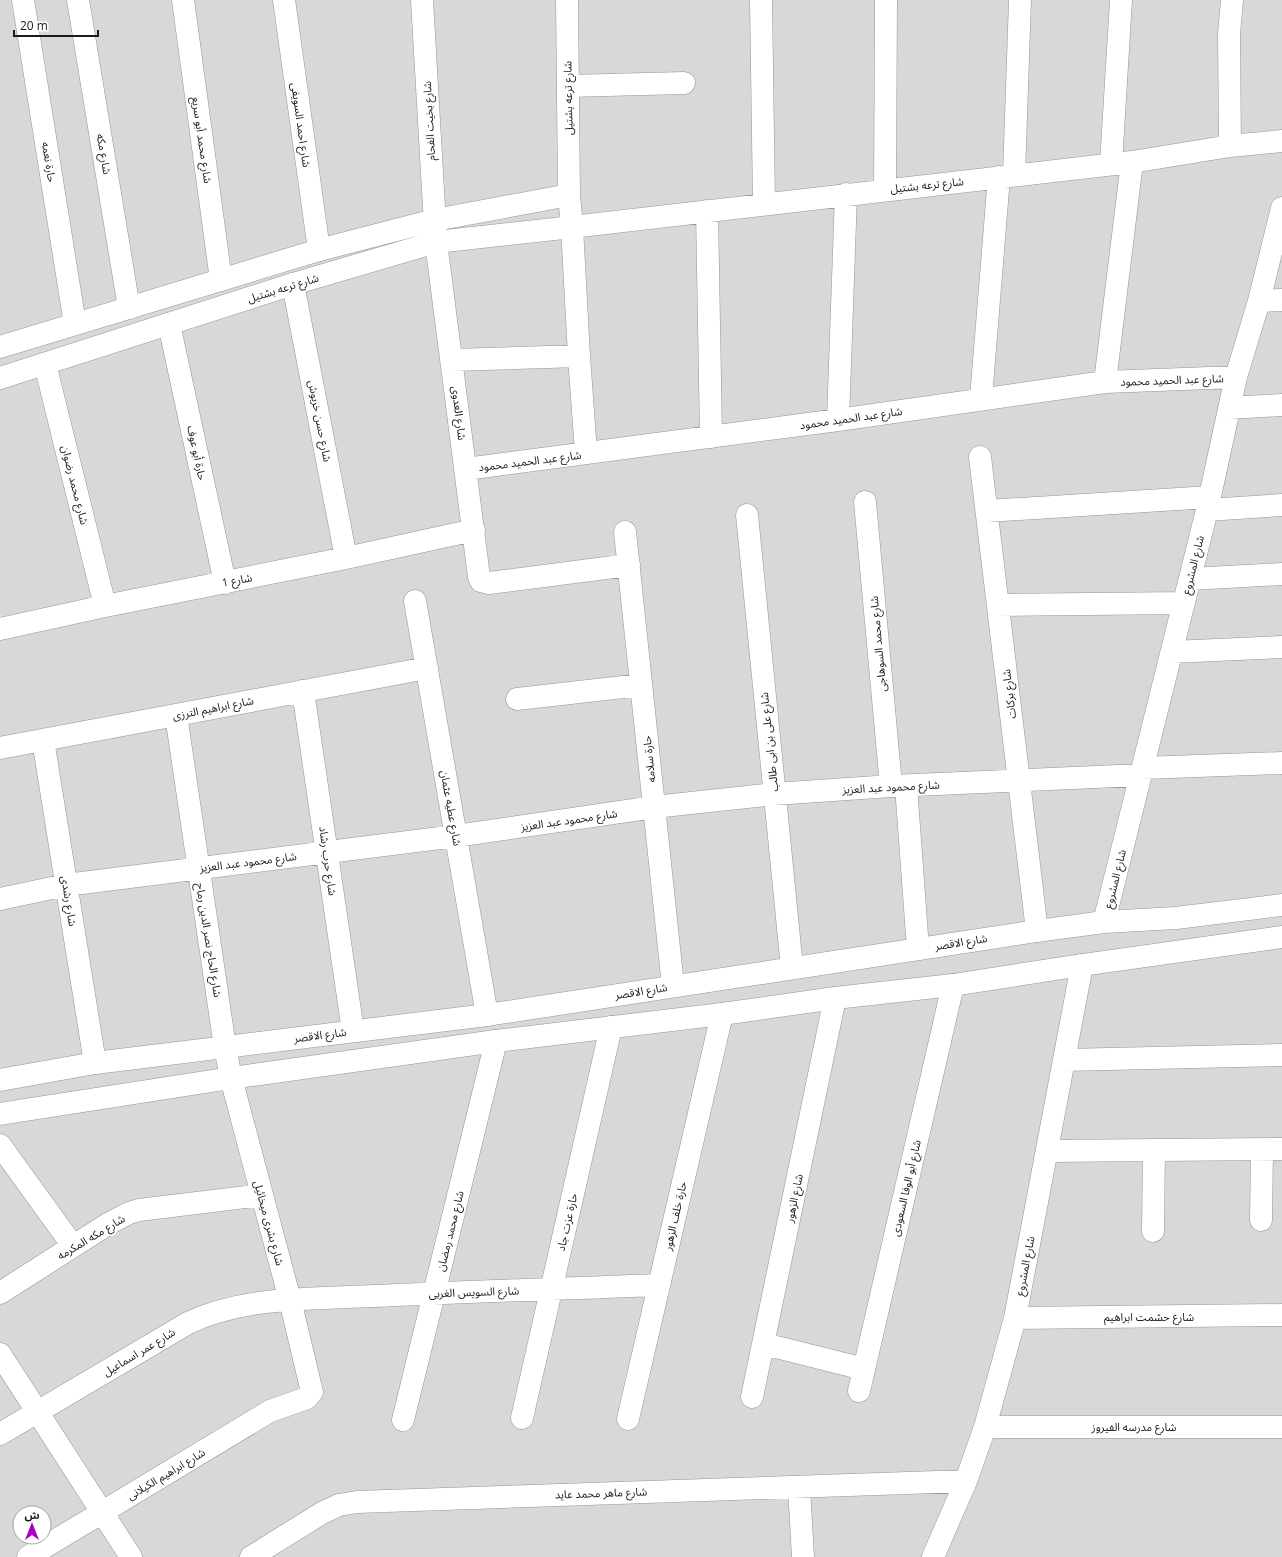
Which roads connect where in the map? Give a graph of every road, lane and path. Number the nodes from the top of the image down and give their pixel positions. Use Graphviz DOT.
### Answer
graph roads {
  1 [pos="23,0"];
  2 [pos="78,0"];
  3 [pos="183,0"];
  4 [pos="284,0"];
  5 [pos="422,0"];
  6 [pos="567,0"];
  7 [pos="761,0"];
  8 [pos="886,0"];
  9 [pos="1020,0"];
  10 [pos="1121,0"];
  11 [pos="1232,0"];
  12 [pos="684,83"];
  13 [pos="568,86"];
  14 [pos="1282,141"];
  15 [pos="1230,146"];
  16 [pos="1122,163"];
  17 [pos="1007,176"];
  18 [pos="885,190"];
  19 [pos="846,194"];
  20 [pos="569,195"];
  21 [pos="764,204"];
  22 [pos="1282,208"];
  23 [pos="707,211"];
  24 [pos="435,220"];
  25 [pos="572,227"];
  26 [pos="436,242"];
  27 [pos="319,250"];
  28 [pos="221,280"];
  29 [pos="293,284"];
  30 [pos="1282,300"];
  31 [pos="1259,301"];
  32 [pos="130,308"];
  33 [pos="75,324"];
  34 [pos="169,324"];
  35 [pos="0,347"];
  36 [pos="579,356"];
  37 [pos="452,360"];
  38 [pos="45,364"];
  39 [pos="0,378"];
  40 [pos="1236,378"];
  41 [pos="1105,382"];
  42 [pos="982,398"];
  43 [pos="1282,405"];
  44 [pos="1229,408"];
  45 [pos="838,420"];
  46 [pos="711,438"];
  47 [pos="586,453"];
  48 [pos="980,456"];
  49 [pos="466,469"];
  50 [pos="865,502"];
  51 [pos="1208,503"];
  52 [pos="1282,505"];
  53 [pos="987,511"];
  54 [pos="746,515"];
  55 [pos="474,530"];
  56 [pos="625,532"];
  57 [pos="346,558"];
  58 [pos="629,565"];
  59 [pos="1282,574"];
  60 [pos="1190,579"];
  61 [pos="224,582"];
  62 [pos="415,601"];
  63 [pos="1184,603"];
  64 [pos="998,605"];
  65 [pos="105,606"];
  66 [pos="0,629"];
  67 [pos="1282,647"];
  68 [pos="1172,652"];
  69 [pos="427,668"];
  70 [pos="641,685"];
  71 [pos="303,691"];
  72 [pos="517,699"];
  73 [pos="176,715"];
  74 [pos="43,740"];
  75 [pos="0,748"];
  76 [pos="1282,763"];
  77 [pos="1142,771"];
  78 [pos="1019,781"];
  79 [pos="899,786"];
  80 [pos="774,794"];
  81 [pos="654,807"];
  82 [pos="456,836"];
  83 [pos="327,853"];
  84 [pos="198,868"];
  85 [pos="66,885"];
  86 [pos="0,899"];
  87 [pos="1282,905"];
  88 [pos="1104,922"];
  89 [pos="1037,931"];
  90 [pos="1282,937"];
  91 [pos="918,949"];
  92 [pos="1082,965"];
  93 [pos="792,968"];
  94 [pos="953,985"];
  95 [pos="673,986"];
  96 [pos="835,998"];
  97 [pos="722,1014"];
  98 [pos="487,1015"];
  99 [pos="612,1026"];
  100 [pos="353,1031"];
  101 [pos="496,1041"];
  102 [pos="225,1047"];
  103 [pos="1282,1055"];
  104 [pos="1064,1060"];
  105 [pos="95,1063"];
  106 [pos="231,1078"];
  107 [pos="0,1080"];
  108 [pos="0,1114"];
  109 [pos="0,1145"];
  110 [pos="1272,1149"];
  111 [pos="1154,1150"];
  112 [pos="1047,1151"];
  113 [pos="262,1195"];
  114 [pos="1261,1220"];
  115 [pos="1153,1231"];
  116 [pos="73,1246"];
  117 [pos="659,1285"];
  118 [pos="551,1290"];
  119 [pos="434,1293"];
  120 [pos="0,1294"];
  121 [pos="290,1300"];
  122 [pos="1282,1315"];
  123 [pos="1015,1318"];
  124 [pos="764,1344"];
  125 [pos="0,1354"];
  126 [pos="864,1369"];
  127 [pos="858,1391"];
  128 [pos="752,1397"];
  129 [pos="307,1398"];
  130 [pos="37,1412"];
  131 [pos="522,1418"];
  132 [pos="628,1419"];
  133 [pos="403,1420"];
  134 [pos="986,1427"];
  135 [pos="1282,1427"];
  136 [pos="0,1434"];
  137 [pos="966,1481"];
  138 [pos="799,1487"];
  139 [pos="102,1512"];
  140 [pos="28,1557"];
  141 [pos="131,1557"];
  142 [pos="251,1557"];
  143 [pos="803,1557"];
  144 [pos="933,1557"];
  1 -- 33 [label="street, حارة نعمه"];
  2 -- 32 [label="street, شارع مكه"];
  3 -- 28 [label="street, شارع محمد أبو سريع"];
  4 -- 27 [label="street, شارع احمد السويفى"];
  5 -- 24 [label="street, شارع بخيت الفحام"];
  6 -- 13 [label="street, شارع ترعه بشتيل"];
  7 -- 21 [label="street"];
  8 -- 18 [label="street"];
  9 -- 17 [label="street"];
  10 -- 16 [label="street"];
  11 -- 15 [label="street"];
  12 -- 13 [label="street"];
  13 -- 20 [label="street, شارع ترعه بشتيل"];
  14 -- 15 [label="street, شارع ترعه بشتيل"];
  15 -- 16 [label="street, شارع ترعه بشتيل"];
  16 -- 17 [label="street, شارع ترعه بشتيل"];
  16 -- 41 [label="street"];
  17 -- 18 [label="street, شارع ترعه بشتيل"];
  17 -- 42 [label="street"];
  18 -- 19 [label="street, شارع ترعه بشتيل"];
  19 -- 21 [label="street, شارع ترعه بشتيل"];
  19 -- 45 [label="street"];
  20 -- 24 [label="street"];
  20 -- 25 [label="street, شارع ترعه بشتيل"];
  21 -- 23 [label="street, شارع ترعه بشتيل"];
  22 -- 31 [label="street, شارع المشروع"];
  23 -- 25 [label="street, شارع ترعه بشتيل"];
  23 -- 46 [label="street"];
  24 -- 26 [label="street, شارع بخيت الفحام"];
  24 -- 27 [label="street"];
  25 -- 26 [label="street, شارع ترعه بشتيل"];
  25 -- 36 [label="street"];
  26 -- 29 [label="street, شارع ترعه بشتيل"];
  26 -- 37 [label="street, شارع العدوى"];
  27 -- 28 [label="street"];
  28 -- 32 [label="street"];
  29 -- 34 [label="street, شارع ترعه بشتيل"];
  29 -- 57 [label="street, شارع حسن خربوش"];
  30 -- 31 [label="street"];
  31 -- 40 [label="street, شارع المشروع"];
  32 -- 33 [label="street"];
  33 -- 35 [label="street"];
  34 -- 38 [label="street, شارع ترعه بشتيل"];
  34 -- 61 [label="street, حارة أبو عوف"];
  36 -- 37 [label="street"];
  36 -- 47 [label="street"];
  37 -- 49 [label="street, شارع العدوى"];
  38 -- 39 [label="street, شارع ترعه بشتيل"];
  38 -- 65 [label="street, شارع محمد رضوان"];
  40 -- 41 [label="street, شارع عبد الحميد محمود"];
  40 -- 44 [label="street, شارع المشروع"];
  41 -- 42 [label="street, شارع عبد الحميد محمود"];
  42 -- 45 [label="street, شارع عبد الحميد محمود"];
  43 -- 44 [label="street"];
  44 -- 51 [label="street, شارع المشروع"];
  45 -- 46 [label="street, شارع عبد الحميد محمود"];
  46 -- 47 [label="street, شارع عبد الحميد محمود"];
  47 -- 49 [label="street, شارع عبد الحميد محمود"];
  48 -- 53 [label="street, شارع بركات"];
  49 -- 55 [label="street, شارع العدوى"];
  50 -- 79 [label="street, شارع محمد السوهاجى"];
  51 -- 52 [label="street"];
  51 -- 53 [label="street"];
  51 -- 60 [label="street, شارع المشروع"];
  53 -- 64 [label="street, شارع بركات"];
  54 -- 80 [label="street, شارع على بن ابى طالب"];
  55 -- 57 [label="street, شارع 1"];
  55 -- 58 [label="street, شارع العدوى"];
  56 -- 58 [label="street, حارة سلامه"];
  57 -- 61 [label="street, شارع 1"];
  58 -- 70 [label="street, حارة سلامه"];
  59 -- 60 [label="street"];
  60 -- 63 [label="street, شارع المشروع"];
  61 -- 65 [label="street, شارع 1"];
  62 -- 69 [label="street, شارع عطيه عثمان"];
  63 -- 64 [label="street"];
  63 -- 68 [label="street, شارع المشروع"];
  64 -- 78 [label="street, شارع بركات"];
  65 -- 66 [label="street, شارع 1"];
  67 -- 68 [label="street"];
  68 -- 77 [label="street, شارع المشروع"];
  69 -- 71 [label="street, شارع ابراهيم الترزى"];
  69 -- 82 [label="street, شارع عطيه عثمان"];
  70 -- 72 [label="street"];
  70 -- 81 [label="street, حارة سلامه"];
  71 -- 73 [label="street, شارع ابراهيم الترزى"];
  71 -- 83 [label="street, شارع حرب رشاد"];
  73 -- 74 [label="street, شارع ابراهيم الترزى"];
  73 -- 84 [label="street, شارع الحاج نصر الدين رماح"];
  74 -- 75 [label="street, شارع ابراهيم الترزى"];
  74 -- 85 [label="street, شارع رشدى"];
  76 -- 77 [label="street, شارع محمود عبد العزيز"];
  77 -- 78 [label="street, شارع محمود عبد العزيز"];
  77 -- 88 [label="street, شارع المشروع"];
  78 -- 79 [label="street, شارع محمود عبد العزيز"];
  78 -- 89 [label="street, شارع بركات"];
  79 -- 80 [label="street, شارع محمود عبد العزيز"];
  79 -- 91 [label="street, شارع محمد السوهاجى"];
  80 -- 81 [label="street, شارع محمود عبد العزيز"];
  80 -- 93 [label="street, شارع على بن ابى طالب"];
  81 -- 82 [label="street, شارع محمود عبد العزيز"];
  81 -- 95 [label="street, حارة سلامه"];
  82 -- 83 [label="street, شارع محمود عبد العزيز"];
  82 -- 98 [label="street, شارع عطيه عثمان"];
  83 -- 84 [label="street, شارع محمود عبد العزيز"];
  83 -- 100 [label="street, شارع حرب رشاد"];
  84 -- 85 [label="street, شارع محمود عبد العزيز"];
  84 -- 102 [label="street, شارع الحاج نصر الدين رماح"];
  85 -- 86 [label="street, شارع محمود عبد العزيز"];
  85 -- 105 [label="street, شارع رشدى"];
  87 -- 88 [label="street, شارع الاقصر"];
  88 -- 89 [label="street, شارع الاقصر"];
  89 -- 91 [label="street, شارع الاقصر"];
  90 -- 92 [label="street"];
  91 -- 93 [label="street, شارع الاقصر"];
  92 -- 94 [label="street"];
  92 -- 104 [label="street, شارع المشروع"];
  93 -- 95 [label="street, شارع الاقصر"];
  94 -- 96 [label="street"];
  94 -- 126 [label="street, شارع أبو الوفا السعودى"];
  95 -- 98 [label="street, شارع الاقصر"];
  96 -- 97 [label="street"];
  96 -- 124 [label="street, شارع الزهور"];
  97 -- 99 [label="street"];
  97 -- 117 [label="street, حارة خلف الزهور"];
  98 -- 100 [label="street, شارع الاقصر"];
  99 -- 101 [label="street"];
  99 -- 118 [label="street, حارة عزت جاد"];
  100 -- 102 [label="street, شارع الاقصر"];
  101 -- 106 [label="street"];
  101 -- 119 [label="street, شارع محمد رمضان"];
  102 -- 105 [label="street, شارع الاقصر"];
  102 -- 106 [label="street, شارع بشرى ميخائيل"];
  103 -- 104 [label="street"];
  104 -- 112 [label="street, شارع المشروع"];
  105 -- 107 [label="street, شارع الاقصر"];
  106 -- 108 [label="street"];
  106 -- 113 [label="street, شارع بشرى ميخائيل"];
  109 -- 116 [label="street"];
  110 -- 111 [label="street"];
  110 -- 114 [label="street"];
  111 -- 112 [label="street"];
  111 -- 115 [label="street"];
  112 -- 123 [label="street, شارع المشروع"];
  113 -- 116 [label="street, شارع مكه المكرمه"];
  113 -- 121 [label="street, شارع بشرى ميخائيل"];
  116 -- 120 [label="street, شارع مكه المكرمه"];
  117 -- 118 [label="street, شارع السويس الغربى"];
  117 -- 132 [label="street, حارة خلف الزهور"];
  118 -- 119 [label="street, شارع السويس الغربى"];
  118 -- 131 [label="street, حارة عزت جاد"];
  119 -- 121 [label="street, شارع السويس الغربى"];
  119 -- 133 [label="street, شارع محمد رمضان"];
  121 -- 129 [label="street, شارع بشرى ميخائيل"];
  121 -- 130 [label="street, شارع عمر اسماعيل"];
  122 -- 123 [label="street, شارع حشمت ابراهيم"];
  123 -- 134 [label="street, شارع المشروع"];
  124 -- 126 [label="street"];
  124 -- 128 [label="street, شارع الزهور"];
  125 -- 130 [label="street"];
  126 -- 127 [label="street, شارع أبو الوفا السعودى"];
  129 -- 139 [label="street, شارع ابراهيم الكيلانى"];
  130 -- 136 [label="street, شارع عمر اسماعيل"];
  130 -- 139 [label="street"];
  134 -- 135 [label="street, شارع مدرسه الفيروز"];
  134 -- 137 [label="street, شارع المشروع"];
  137 -- 138 [label="street, شارع ماهر محمد عايد"];
  137 -- 144 [label="street, شارع المشروع"];
  138 -- 142 [label="street, شارع ماهر محمد عايد"];
  138 -- 143 [label="street"];
  139 -- 140 [label="street, شارع ابراهيم الكيلانى"];
  139 -- 141 [label="street"];
}
